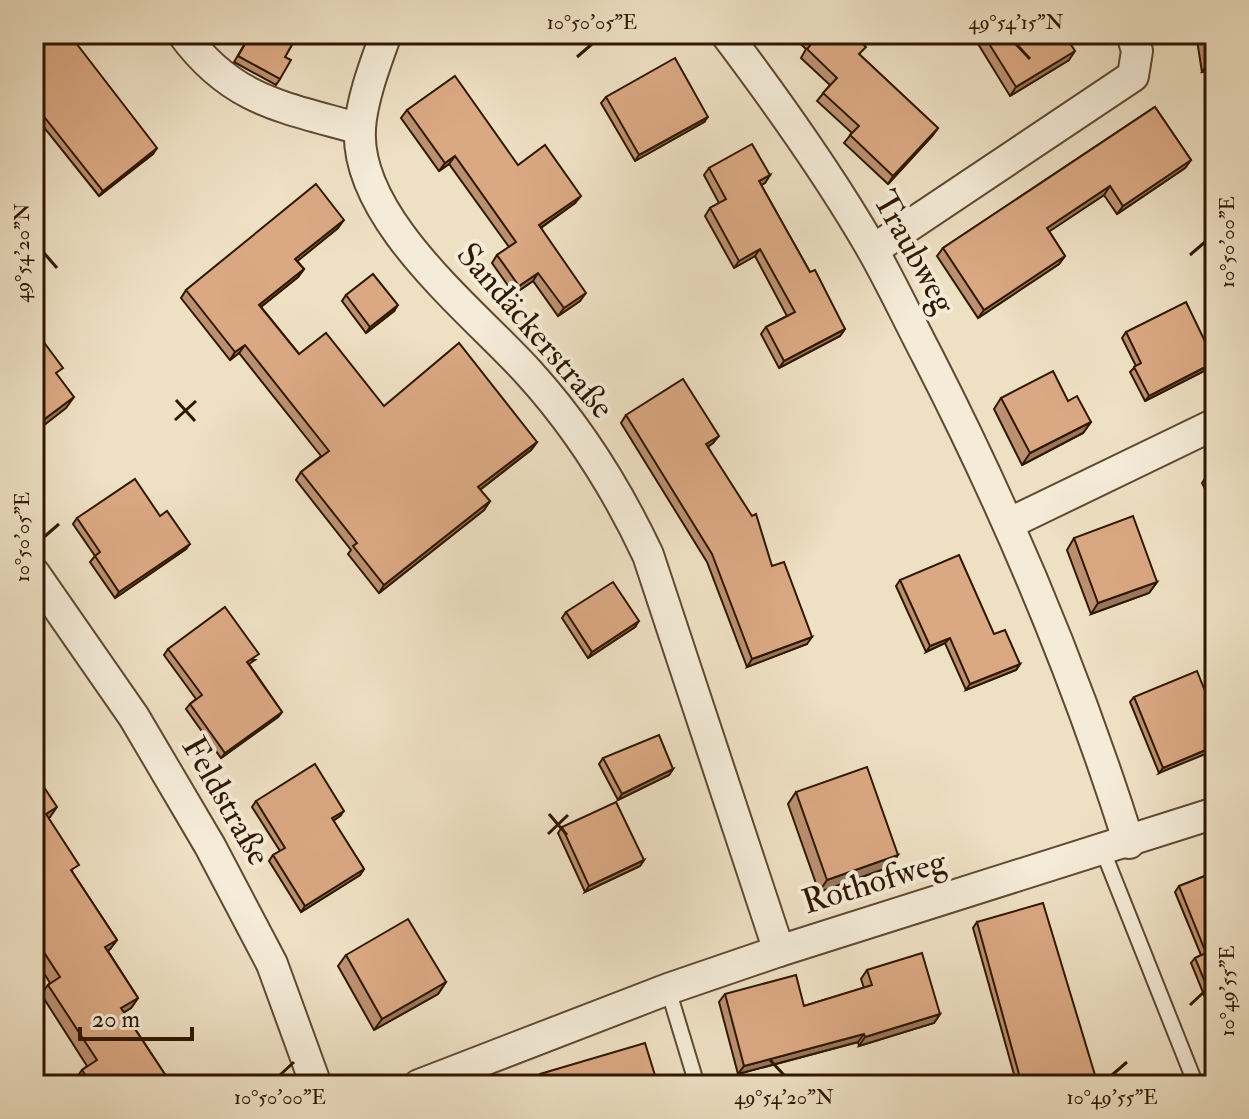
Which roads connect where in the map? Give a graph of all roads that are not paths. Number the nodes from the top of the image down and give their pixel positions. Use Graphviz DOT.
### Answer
graph roads {
  1 [pos="183,34"];
  2 [pos="386,34"];
  3 [pos="726,34"];
  4 [pos="1132,34"];
  5 [pos="360,129"];
  6 [pos="873,250"];
  7 [pos="1215,424"];
  8 [pos="1010,523"];
  9 [pos="34,573"];
  10 [pos="1215,813"];
  11 [pos="1116,847"];
  12 [pos="779,951"];
  13 [pos="668,989"];
  14 [pos="316,1085"];
  15 [pos="419,1085"];
  16 [pos="697,1085"];
  17 [pos="1196,1085"];
  1 -- 5 [label="street"];
  2 -- 5 [label="street, Sandäckerstraße"];
  3 -- 6 [label="street, Traubweg"];
  4 -- 6 [label="street"];
  5 -- 12 [label="street, Sandäckerstraße"];
  6 -- 8 [label="street, Traubweg"];
  7 -- 8 [label="street"];
  8 -- 11 [label="street, Traubweg"];
  9 -- 14 [label="street, Feldstraße"];
  10 -- 11 [label="street, Rothofweg"];
  11 -- 12 [label="street, Rothofweg"];
  11 -- 17 [label="lane"];
  12 -- 13 [label="street, Rothofweg"];
  13 -- 15 [label="street, Rothofweg"];
  13 -- 16 [label="lane"];
}
